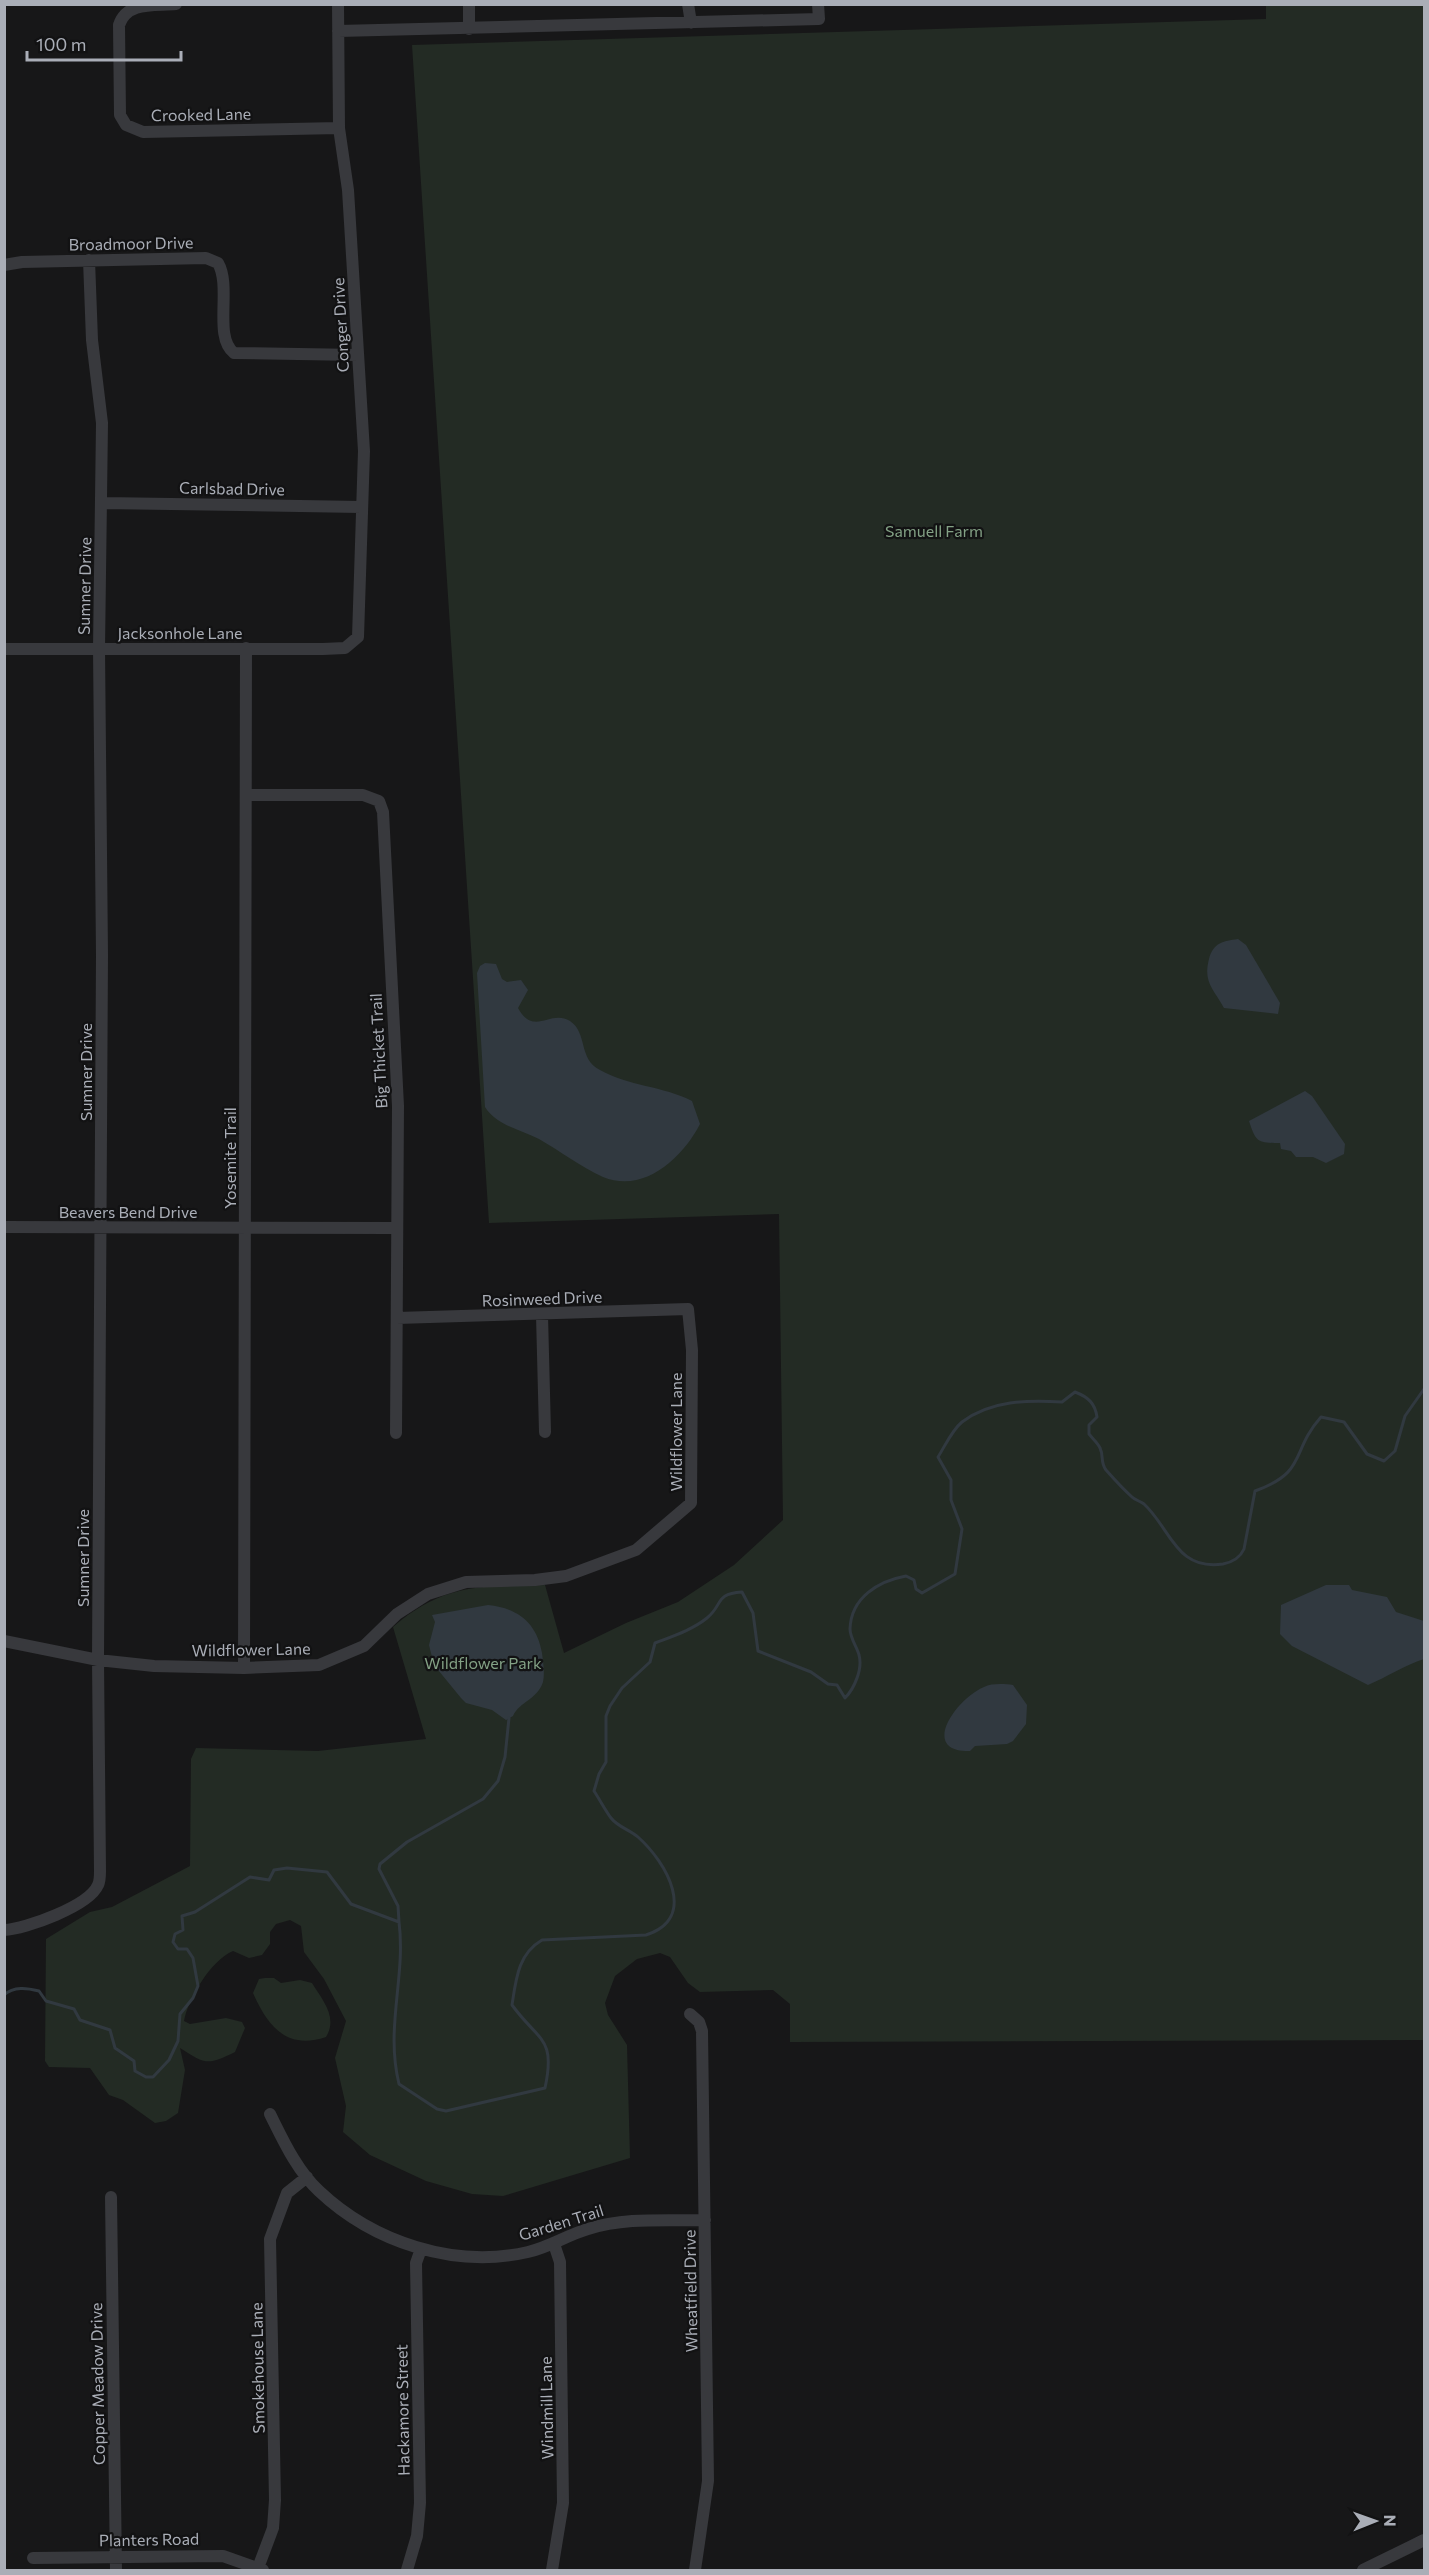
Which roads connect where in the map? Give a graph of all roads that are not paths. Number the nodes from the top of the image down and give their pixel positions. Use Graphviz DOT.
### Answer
graph roads {
  1 [pos="176,4"];
  2 [pos="338,4"];
  3 [pos="469,4"];
  4 [pos="688,4"];
  5 [pos="819,4"];
  6 [pos="691,23"];
  7 [pos="469,29"];
  8 [pos="338,31"];
  9 [pos="339,128"];
  10 [pos="89,260"];
  11 [pos="4,266"];
  12 [pos="358,356"];
  13 [pos="103,503"];
  14 [pos="361,507"];
  15 [pos="354,643"];
  16 [pos="246,648"];
  17 [pos="4,649"];
  18 [pos="99,649"];
  19 [pos="247,795"];
  20 [pos="4,1227"];
  21 [pos="100,1227"];
  22 [pos="245,1228"];
  23 [pos="396,1228"];
  24 [pos="688,1309"];
  25 [pos="542,1315"];
  26 [pos="397,1318"];
  27 [pos="545,1432"];
  28 [pos="396,1433"];
  29 [pos="4,1641"];
  30 [pos="98,1660"];
  31 [pos="244,1668"];
  32 [pos="4,1930"];
  33 [pos="690,2014"];
  34 [pos="270,2114"];
  35 [pos="307,2177"];
  36 [pos="111,2197"];
  37 [pos="705,2220"];
  38 [pos="554,2244"];
  39 [pos="421,2249"];
  40 [pos="1425,2540"];
  41 [pos="116,2557"];
  42 [pos="33,2558"];
  43 [pos="260,2569"];
  44 [pos="116,2571"];
  45 [pos="406,2571"];
  46 [pos="552,2571"];
  47 [pos="695,2571"];
  48 [pos="1363,2571"];
  1 -- 9 [label="street, Crooked Lane"];
  2 -- 8 [label="street, Conger Drive"];
  3 -- 7 [label="street"];
  4 -- 6 [label="street"];
  5 -- 6 [label="street"];
  6 -- 7 [label="street"];
  7 -- 8 [label="street"];
  8 -- 9 [label="street, Conger Drive"];
  9 -- 12 [label="street, Conger Drive"];
  10 -- 11 [label="street, Broadmoor Drive"];
  10 -- 12 [label="street, Broadmoor Drive"];
  10 -- 13 [label="street, Sumner Drive"];
  12 -- 14 [label="street, Conger Drive"];
  13 -- 14 [label="street, Carlsbad Drive"];
  13 -- 18 [label="street, Sumner Drive"];
  14 -- 15 [label="street, Conger Drive"];
  15 -- 16 [label="street, Jacksonhole Lane"];
  16 -- 18 [label="street, Jacksonhole Lane"];
  16 -- 19 [label="street, Yosemite Trail"];
  17 -- 18 [label="street, Jacksonhole Lane"];
  18 -- 21 [label="street, Sumner Drive"];
  19 -- 22 [label="street, Yosemite Trail"];
  19 -- 23 [label="street, Big Thicket Trail"];
  20 -- 21 [label="street, Beavers Bend Drive"];
  21 -- 22 [label="street, Beavers Bend Drive"];
  21 -- 30 [label="street, Sumner Drive"];
  22 -- 23 [label="street, Beavers Bend Drive"];
  22 -- 31 [label="street, Yosemite Trail"];
  23 -- 26 [label="street, Big Thicket Trail"];
  24 -- 25 [label="street, Rosinweed Drive"];
  24 -- 31 [label="street, Wildflower Lane"];
  25 -- 26 [label="street, Rosinweed Drive"];
  25 -- 27 [label="street"];
  26 -- 28 [label="street, Big Thicket Trail"];
  29 -- 30 [label="street, Wildflower Lane"];
  30 -- 31 [label="street, Wildflower Lane"];
  30 -- 32 [label="street, Sumner Drive"];
  33 -- 37 [label="street, Wheatfield Drive"];
  34 -- 35 [label="street, Garden Trail"];
  35 -- 39 [label="street, Garden Trail"];
  35 -- 43 [label="street, Smokehouse Lane"];
  36 -- 41 [label="street, Copper Meadow Drive"];
  37 -- 38 [label="street, Garden Trail"];
  37 -- 47 [label="street, Wheatfield Drive"];
  38 -- 39 [label="street, Garden Trail"];
  38 -- 46 [label="street, Windmill Lane"];
  39 -- 45 [label="street, Hackamore Street"];
  40 -- 48 [label="street"];
  41 -- 42 [label="street, Planters Road"];
  41 -- 43 [label="street, Planters Road"];
  41 -- 44 [label="street, Copper Meadow Drive"];
}
